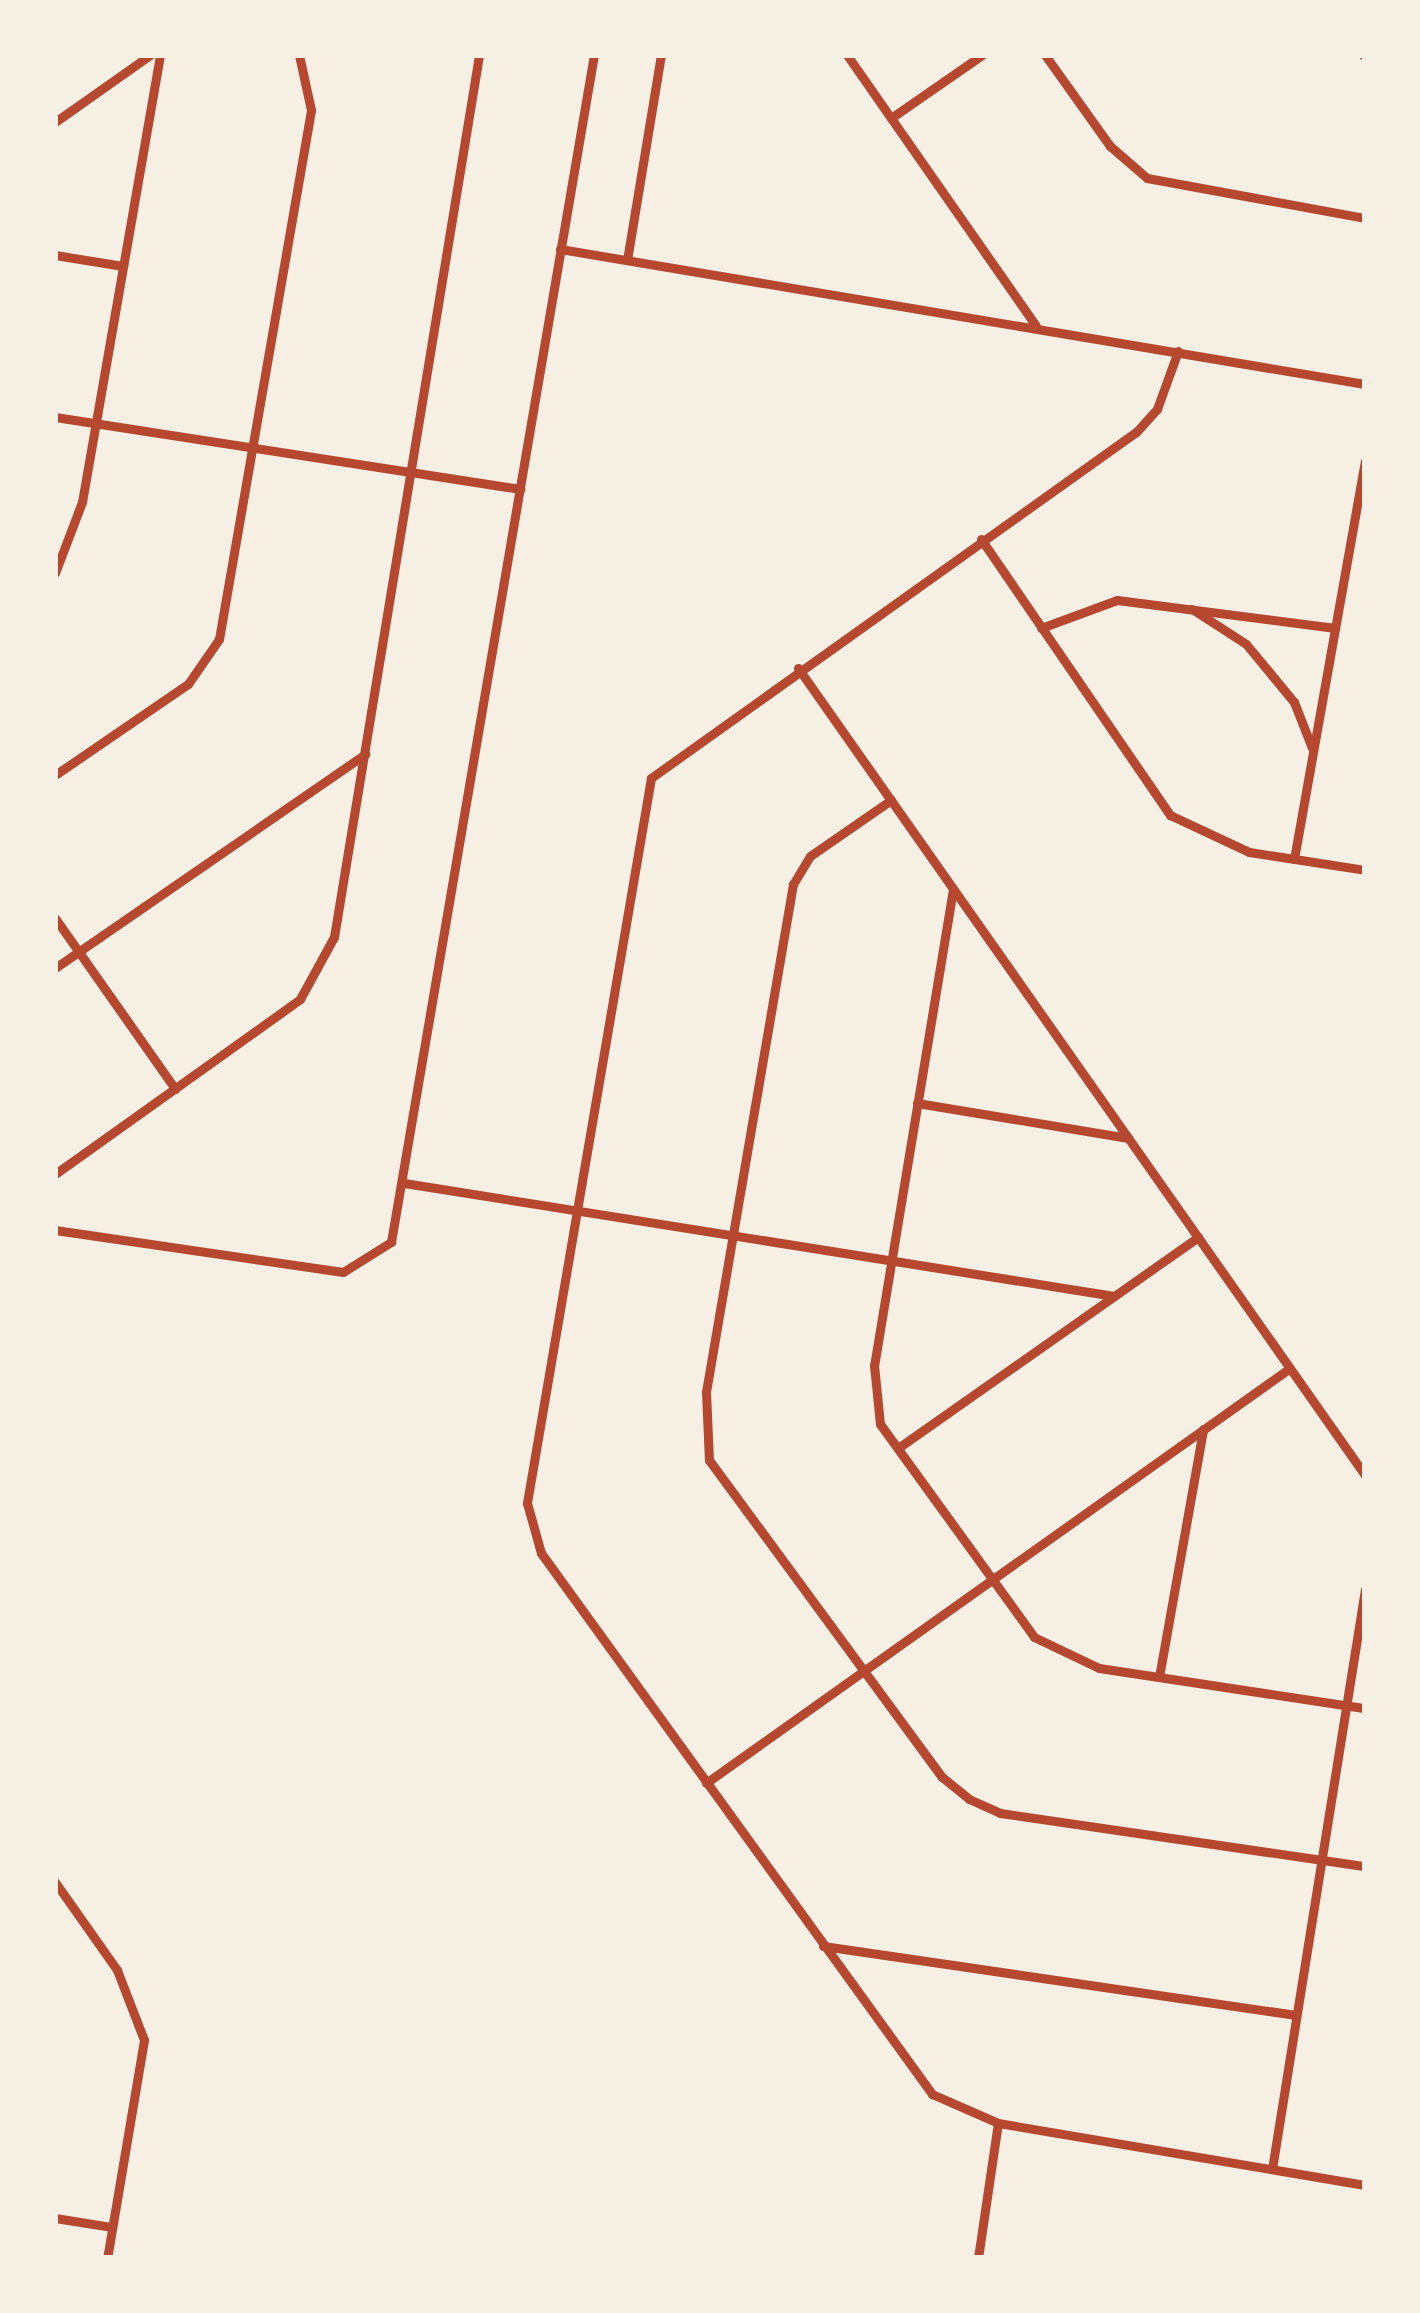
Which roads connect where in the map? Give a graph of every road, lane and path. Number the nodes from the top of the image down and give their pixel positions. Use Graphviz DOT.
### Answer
graph roads {
  1 [pos="150,55"];
  2 [pos="160,55"];
  3 [pos="299,55"];
  4 [pos="479,55"];
  5 [pos="594,55"];
  6 [pos="661,55"];
  7 [pos="847,55"];
  8 [pos="982,55"];
  9 [pos="1045,55"];
  10 [pos="892,118"];
  11 [pos="55,122"];
  12 [pos="1365,218"];
  13 [pos="560,249"];
  14 [pos="55,255"];
  15 [pos="627,260"];
  16 [pos="123,266"];
  17 [pos="1036,326"];
  18 [pos="1178,351"];
  19 [pos="1365,384"];
  20 [pos="55,417"];
  21 [pos="96,423"];
  22 [pos="254,448"];
  23 [pos="1365,461"];
  24 [pos="412,472"];
  25 [pos="520,488"];
  26 [pos="980,540"];
  27 [pos="55,573"];
  28 [pos="1188,606"];
  29 [pos="1041,628"];
  30 [pos="1335,628"];
  31 [pos="798,668"];
  32 [pos="1314,751"];
  33 [pos="365,754"];
  34 [pos="55,776"];
  35 [pos="890,800"];
  36 [pos="1294,858"];
  37 [pos="1365,870"];
  38 [pos="953,888"];
  39 [pos="55,918"];
  40 [pos="78,952"];
  41 [pos="55,968"];
  42 [pos="175,1089"];
  43 [pos="917,1103"];
  44 [pos="1128,1138"];
  45 [pos="55,1174"];
  46 [pos="404,1183"];
  47 [pos="576,1210"];
  48 [pos="55,1230"];
  49 [pos="733,1235"];
  50 [pos="1198,1236"];
  51 [pos="891,1260"];
  52 [pos="1114,1296"];
  53 [pos="1290,1368"];
  54 [pos="1203,1429"];
  55 [pos="898,1448"];
  56 [pos="1365,1475"];
  57 [pos="992,1580"];
  58 [pos="1365,1588"];
  59 [pos="863,1672"];
  60 [pos="1159,1677"];
  61 [pos="1346,1705"];
  62 [pos="1365,1708"];
  63 [pos="706,1783"];
  64 [pos="1321,1860"];
  65 [pos="1365,1866"];
  66 [pos="55,1882"];
  67 [pos="824,1946"];
  68 [pos="1296,2016"];
  69 [pos="998,2122"];
  70 [pos="1272,2169"];
  71 [pos="1365,2185"];
  72 [pos="55,2218"];
  73 [pos="112,2227"];
  74 [pos="107,2258"];
  75 [pos="978,2258"];
  1 -- 11 [label="street"];
  2 -- 16 [label="street"];
  3 -- 22 [label="street"];
  4 -- 24 [label="street"];
  5 -- 13 [label="street"];
  6 -- 15 [label="street"];
  7 -- 10 [label="street"];
  8 -- 10 [label="street"];
  9 -- 12 [label="street"];
  10 -- 17 [label="street"];
  13 -- 15 [label="street"];
  13 -- 25 [label="street"];
  14 -- 16 [label="street"];
  15 -- 17 [label="street"];
  16 -- 21 [label="street"];
  17 -- 18 [label="street"];
  18 -- 19 [label="street"];
  18 -- 26 [label="street"];
  20 -- 21 [label="street"];
  21 -- 22 [label="street"];
  21 -- 27 [label="street"];
  22 -- 24 [label="street"];
  22 -- 34 [label="street"];
  23 -- 30 [label="street"];
  24 -- 25 [label="street"];
  24 -- 33 [label="street"];
  25 -- 46 [label="street"];
  26 -- 29 [label="street"];
  26 -- 31 [label="street"];
  28 -- 29 [label="street"];
  28 -- 30 [label="street"];
  28 -- 32 [label="street"];
  29 -- 36 [label="street"];
  30 -- 32 [label="street"];
  31 -- 35 [label="street"];
  31 -- 47 [label="street"];
  32 -- 36 [label="street"];
  33 -- 40 [label="street"];
  33 -- 42 [label="street"];
  35 -- 38 [label="street"];
  35 -- 49 [label="street"];
  36 -- 37 [label="street"];
  38 -- 43 [label="street"];
  38 -- 44 [label="street"];
  39 -- 40 [label="street"];
  40 -- 41 [label="street"];
  40 -- 42 [label="street"];
  42 -- 45 [label="street"];
  43 -- 44 [label="street"];
  43 -- 51 [label="street"];
  44 -- 50 [label="street"];
  46 -- 47 [label="street"];
  46 -- 48 [label="street"];
  47 -- 49 [label="street"];
  47 -- 63 [label="street"];
  49 -- 51 [label="street"];
  49 -- 59 [label="street"];
  50 -- 52 [label="street"];
  50 -- 53 [label="street"];
  51 -- 52 [label="street"];
  51 -- 55 [label="street"];
  52 -- 55 [label="street"];
  53 -- 54 [label="street"];
  53 -- 56 [label="street"];
  54 -- 57 [label="street"];
  54 -- 60 [label="street"];
  55 -- 57 [label="street"];
  57 -- 59 [label="street"];
  57 -- 60 [label="street"];
  58 -- 61 [label="street"];
  59 -- 63 [label="street"];
  59 -- 64 [label="street"];
  60 -- 61 [label="street"];
  61 -- 62 [label="street"];
  61 -- 64 [label="street"];
  63 -- 67 [label="street"];
  64 -- 65 [label="street"];
  64 -- 68 [label="street"];
  66 -- 73 [label="street"];
  67 -- 68 [label="street"];
  67 -- 69 [label="street"];
  68 -- 70 [label="street"];
  69 -- 70 [label="street"];
  69 -- 75 [label="street"];
  70 -- 71 [label="street"];
  72 -- 73 [label="street"];
  73 -- 74 [label="street"];
}
